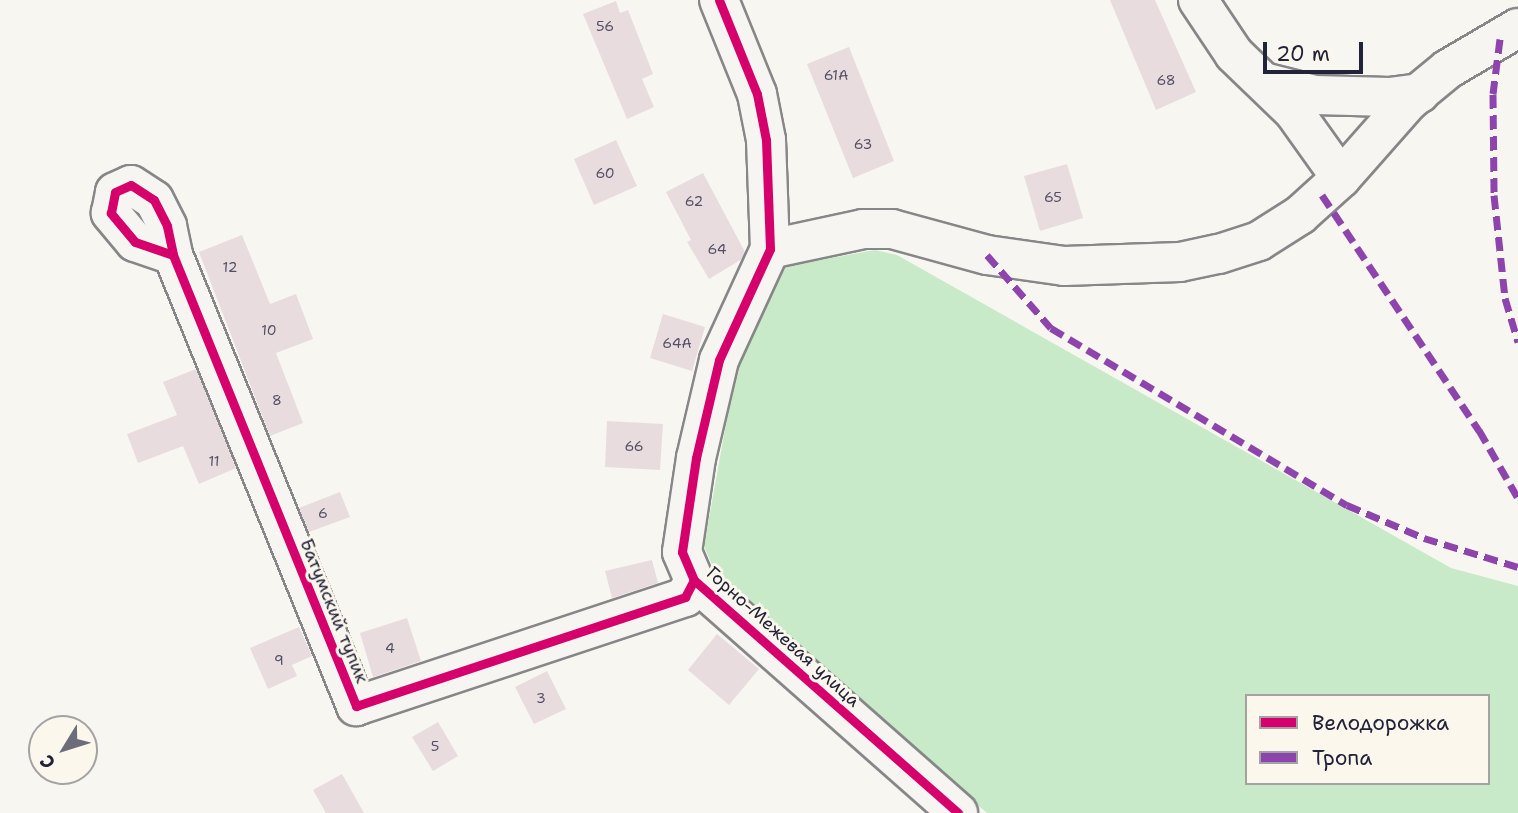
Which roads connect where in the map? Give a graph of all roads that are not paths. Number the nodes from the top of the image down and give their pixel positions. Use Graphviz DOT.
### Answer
graph roads {
  1 [pos="719,0"];
  2 [pos="1198,0"];
  3 [pos="1518,28"];
  4 [pos="1267,83"];
  5 [pos="1420,93"];
  6 [pos="1341,178"];
  7 [pos="170,240"];
  8 [pos="770,249"];
  9 [pos="694,580"];
  10 [pos="958,813"];
  1 -- 8 [label="street, Горно-Межевая улица"];
  2 -- 4 [label="street"];
  3 -- 5 [label="street"];
  4 -- 5 [label="street"];
  4 -- 6 [label="street"];
  5 -- 6 [label="street"];
  6 -- 8 [label="street"];
  7 -- 9 [label="street, Батумский тупик"];
  8 -- 9 [label="street, Горно-Межевая улица"];
  9 -- 10 [label="street, Горно-Межевая улица"];
}
